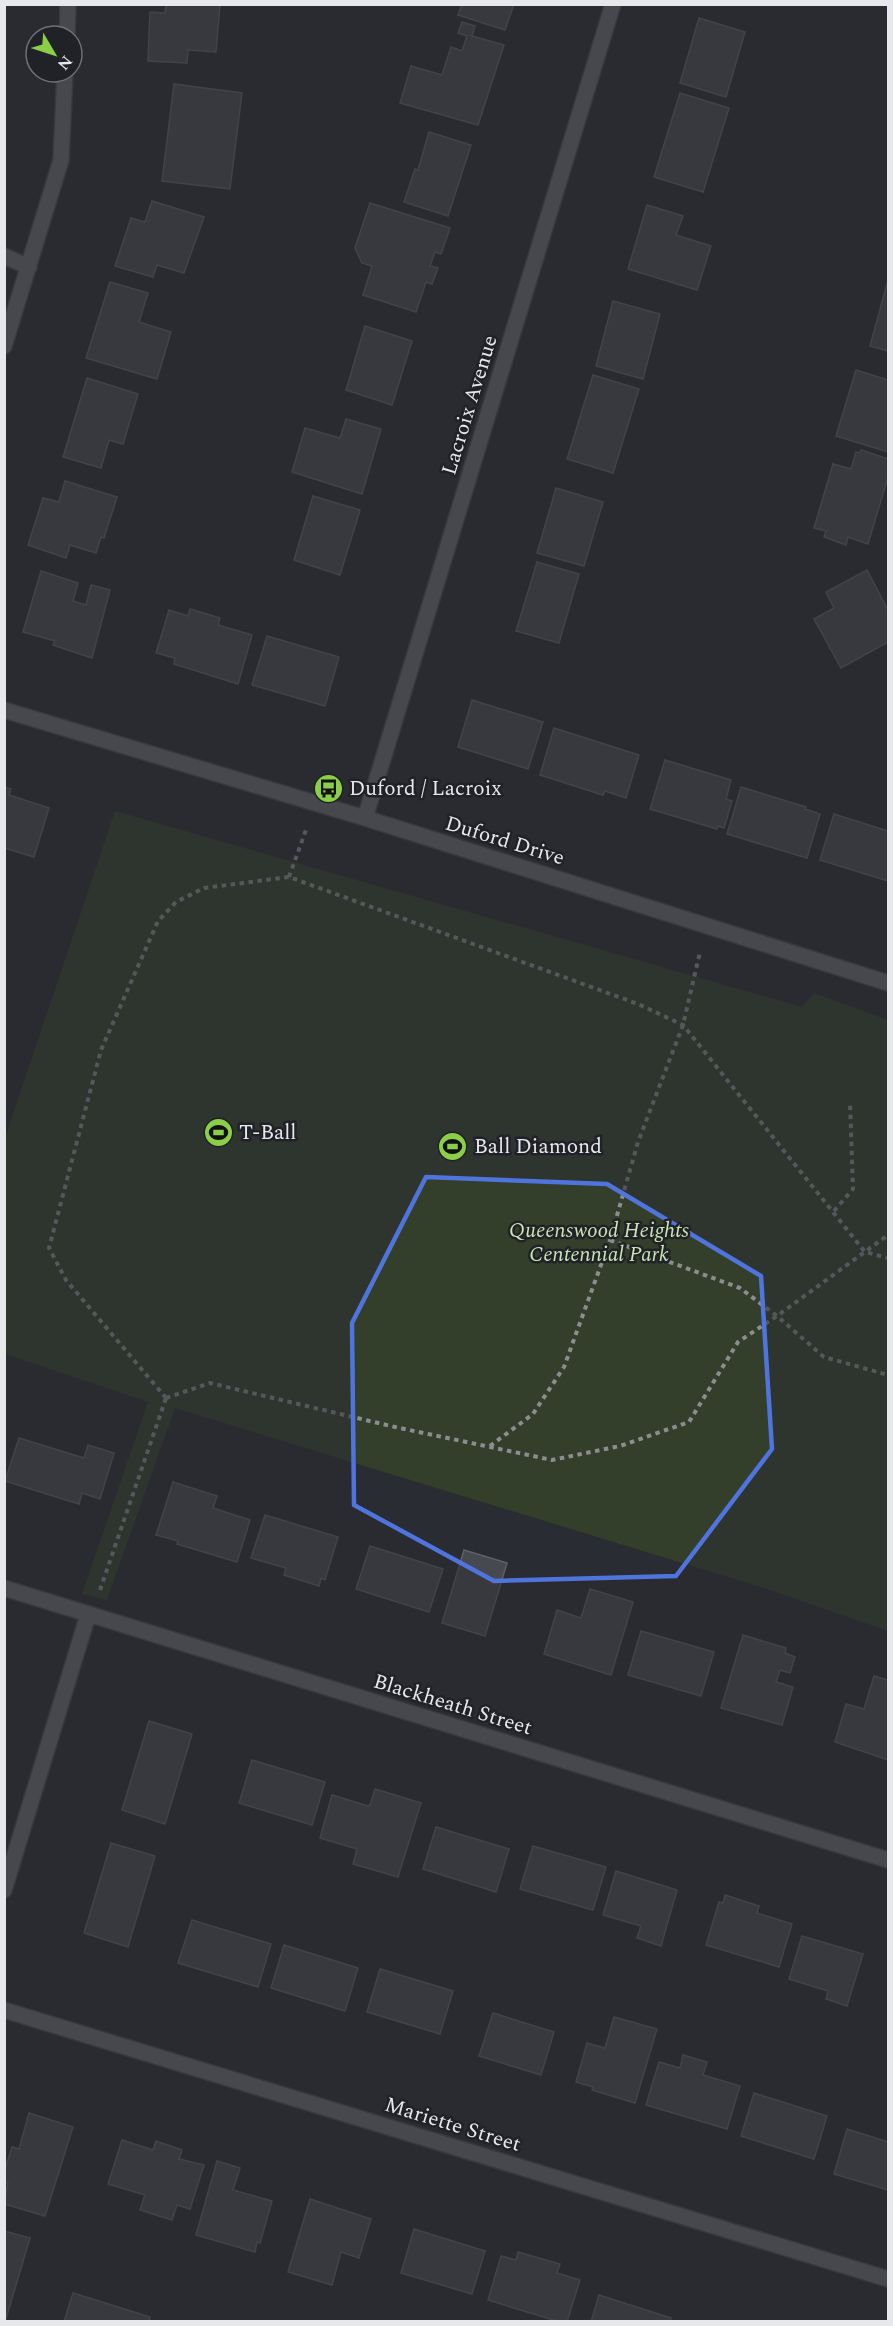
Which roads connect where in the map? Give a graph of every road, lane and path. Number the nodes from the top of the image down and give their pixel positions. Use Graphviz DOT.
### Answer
graph roads {
  1 [pos="68,4"];
  2 [pos="612,4"];
  3 [pos="67,24"];
  4 [pos="65,84"];
  5 [pos="4,256"];
  6 [pos="29,267"];
  7 [pos="4,346"];
  8 [pos="4,710"];
  9 [pos="314,804"];
  10 [pos="364,818"];
  11 [pos="289,877"];
  12 [pos="706,926"];
  13 [pos="888,983"];
  14 [pos="683,1024"];
  15 [pos="850,1103"];
  16 [pos="834,1212"];
  17 [pos="888,1234"];
  18 [pos="610,1240"];
  19 [pos="865,1252"];
  20 [pos="888,1258"];
  21 [pos="777,1316"];
  22 [pos="888,1376"];
  23 [pos="166,1398"];
  24 [pos="490,1447"];
  25 [pos="4,1588"];
  26 [pos="88,1615"];
  27 [pos="888,1860"];
  28 [pos="4,1890"];
  29 [pos="4,2010"];
  30 [pos="888,2279"];
  1 -- 3 [label="street"];
  2 -- 10 [label="street, Lacroix Avenue"];
  4 -- 6 [label="street"];
  5 -- 6 [label="street"];
  6 -- 7 [label="street"];
  8 -- 9 [label="street, Duford Drive"];
  9 -- 10 [label="street, Duford Drive"];
  9 -- 11 [label="path"];
  10 -- 12 [label="street, Duford Drive"];
  11 -- 14 [label="path"];
  11 -- 23 [label="path"];
  12 -- 13 [label="street, Duford Drive"];
  12 -- 14 [label="path"];
  14 -- 16 [label="path"];
  14 -- 18 [label="path"];
  15 -- 16 [label="path"];
  16 -- 19 [label="path"];
  17 -- 19 [label="path"];
  18 -- 21 [label="path"];
  18 -- 24 [label="path"];
  19 -- 20 [label="path"];
  19 -- 21 [label="path"];
  21 -- 22 [label="path"];
  21 -- 24 [label="path"];
  23 -- 24 [label="path"];
  23 -- 26 [label="path"];
  25 -- 26 [label="street, Blackheath Street"];
  26 -- 27 [label="street, Blackheath Street"];
  26 -- 28 [label="street"];
  29 -- 30 [label="street, Mariette Street"];
}
